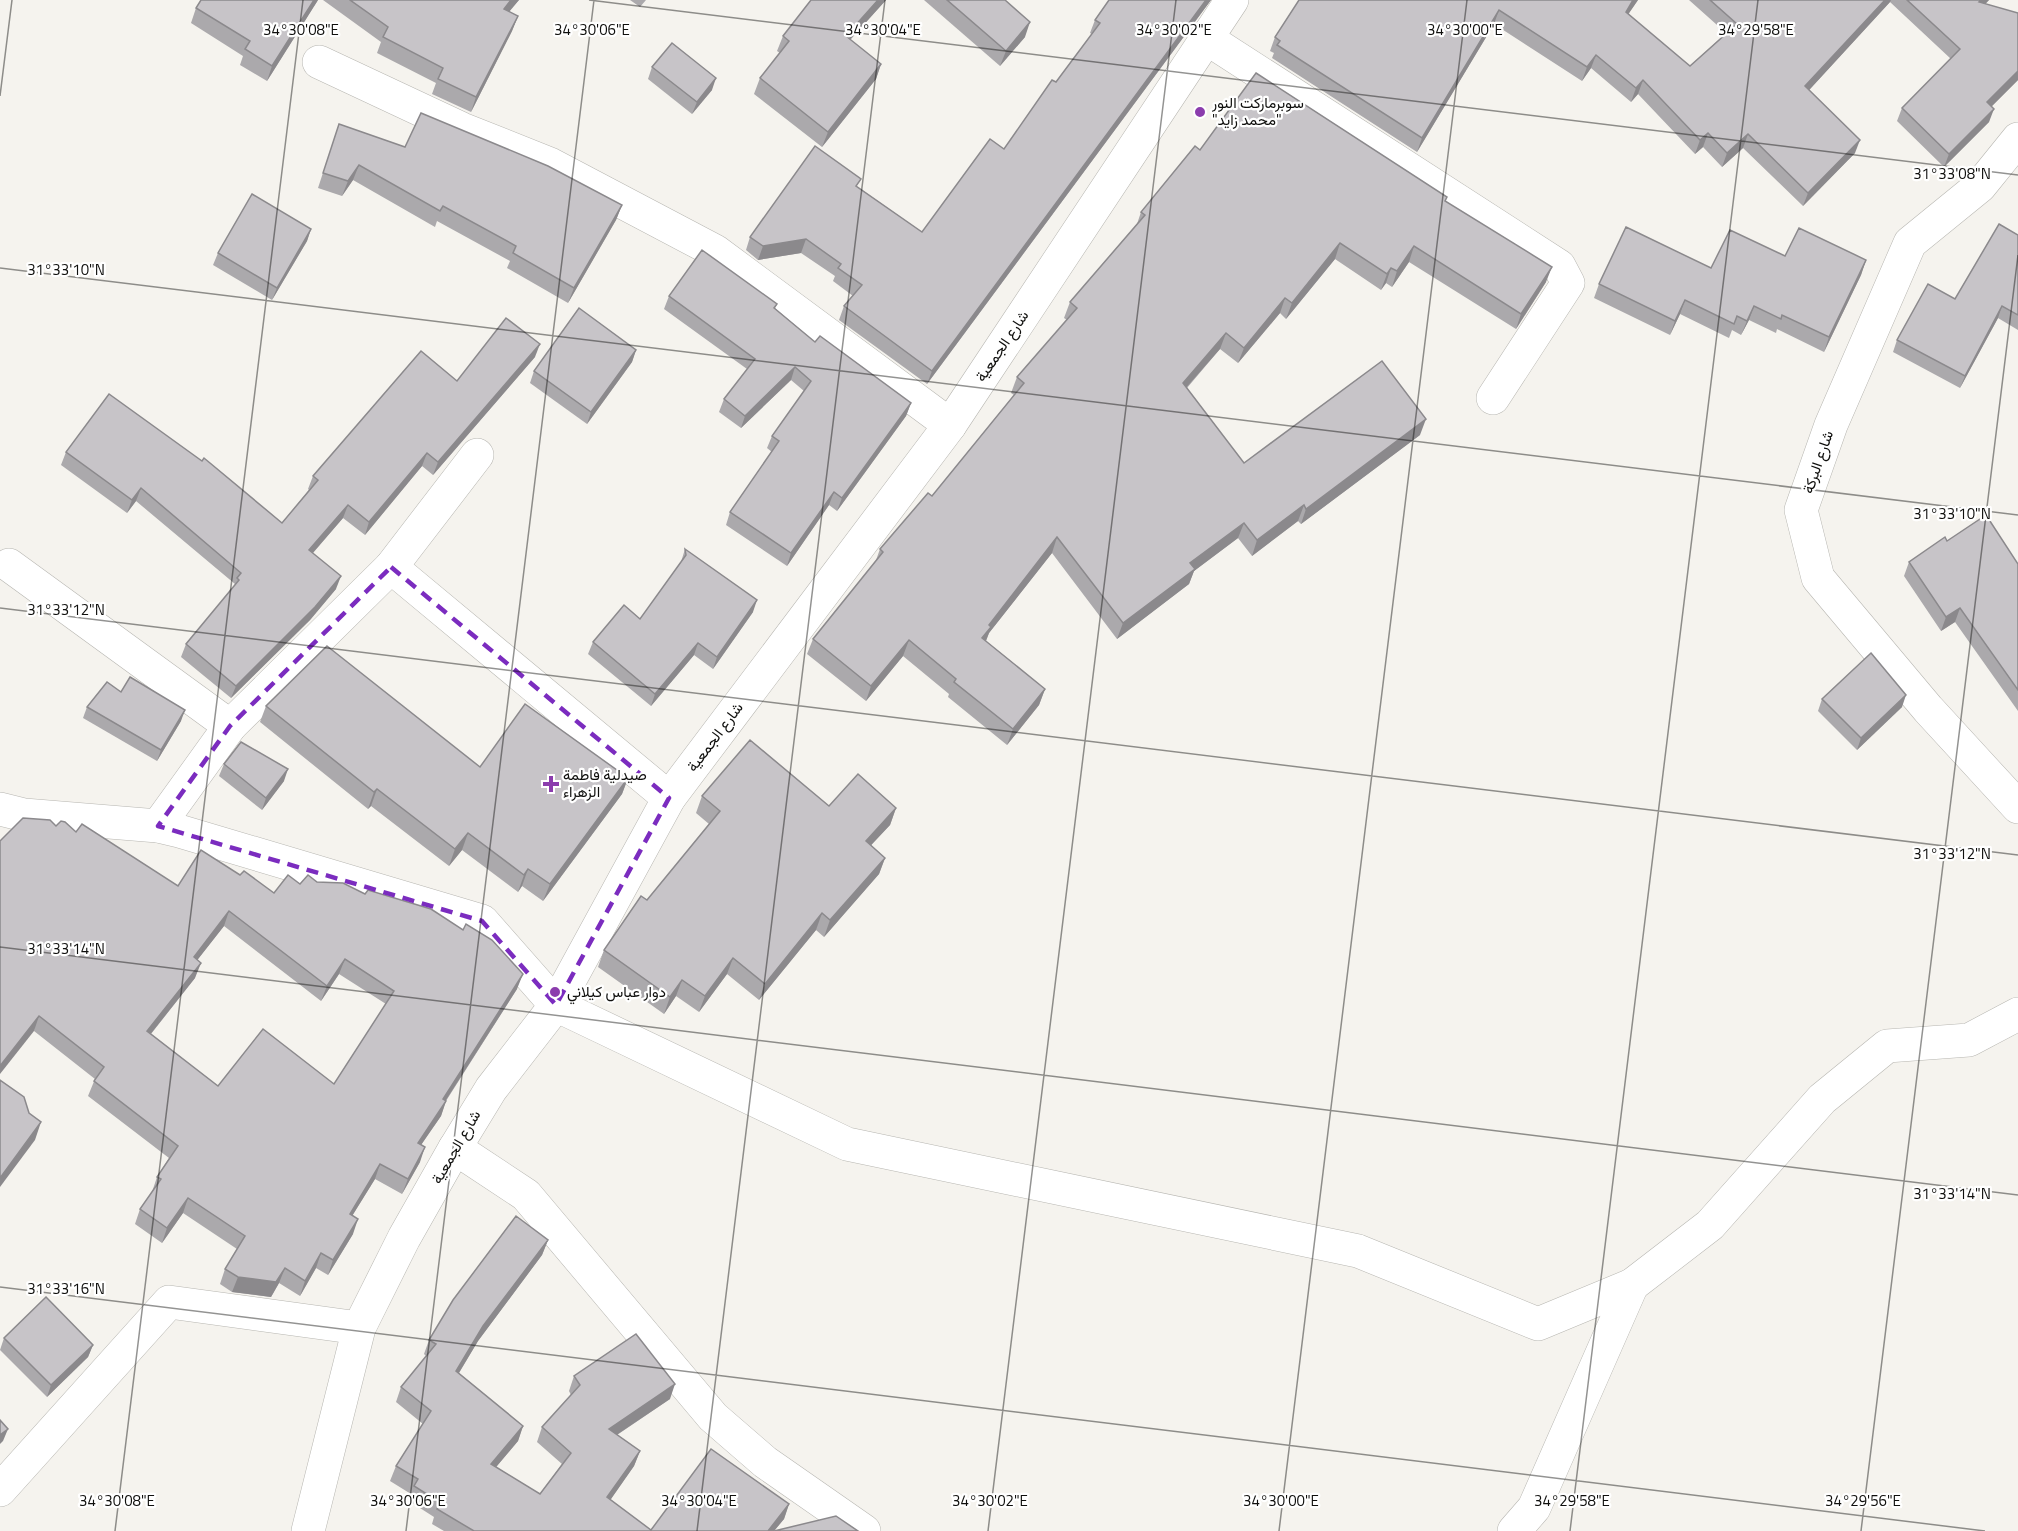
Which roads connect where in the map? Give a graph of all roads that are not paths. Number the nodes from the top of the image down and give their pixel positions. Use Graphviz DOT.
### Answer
graph roads {
  1 [pos="1232,0"];
  2 [pos="1206,38"];
  3 [pos="319,62"];
  4 [pos="2018,139"];
  5 [pos="1493,398"];
  6 [pos="950,425"];
  7 [pos="477,455"];
  8 [pos="9,565"];
  9 [pos="391,567"];
  10 [pos="230,726"];
  11 [pos="669,798"];
  12 [pos="2018,807"];
  13 [pos="0,808"];
  14 [pos="158,826"];
  15 [pos="556,1005"];
  16 [pos="2018,1014"];
  17 [pos="455,1148"];
  18 [pos="1632,1286"];
  19 [pos="360,1328"];
  20 [pos="0,1490"];
  21 [pos="308,1531"];
  22 [pos="864,1531"];
  23 [pos="1514,1531"];
  1 -- 2 [label="street, شارع الجمعية"];
  2 -- 5 [label="street"];
  2 -- 6 [label="street, شارع الجمعية"];
  3 -- 6 [label="street"];
  4 -- 12 [label="street, شارع البركة"];
  6 -- 11 [label="street, شارع الجمعية"];
  7 -- 9 [label="street"];
  8 -- 10 [label="street"];
  9 -- 10 [label="street"];
  9 -- 11 [label="street"];
  10 -- 14 [label="street"];
  11 -- 15 [label="street, شارع الجمعية"];
  13 -- 14 [label="street"];
  14 -- 15 [label="street"];
  15 -- 17 [label="street, شارع الجمعية"];
  15 -- 18 [label="street"];
  16 -- 18 [label="street"];
  17 -- 19 [label="street, شارع الجمعية"];
  17 -- 22 [label="street"];
  18 -- 23 [label="street"];
  19 -- 20 [label="street"];
  19 -- 21 [label="street, شارع الجمعية"];
}
